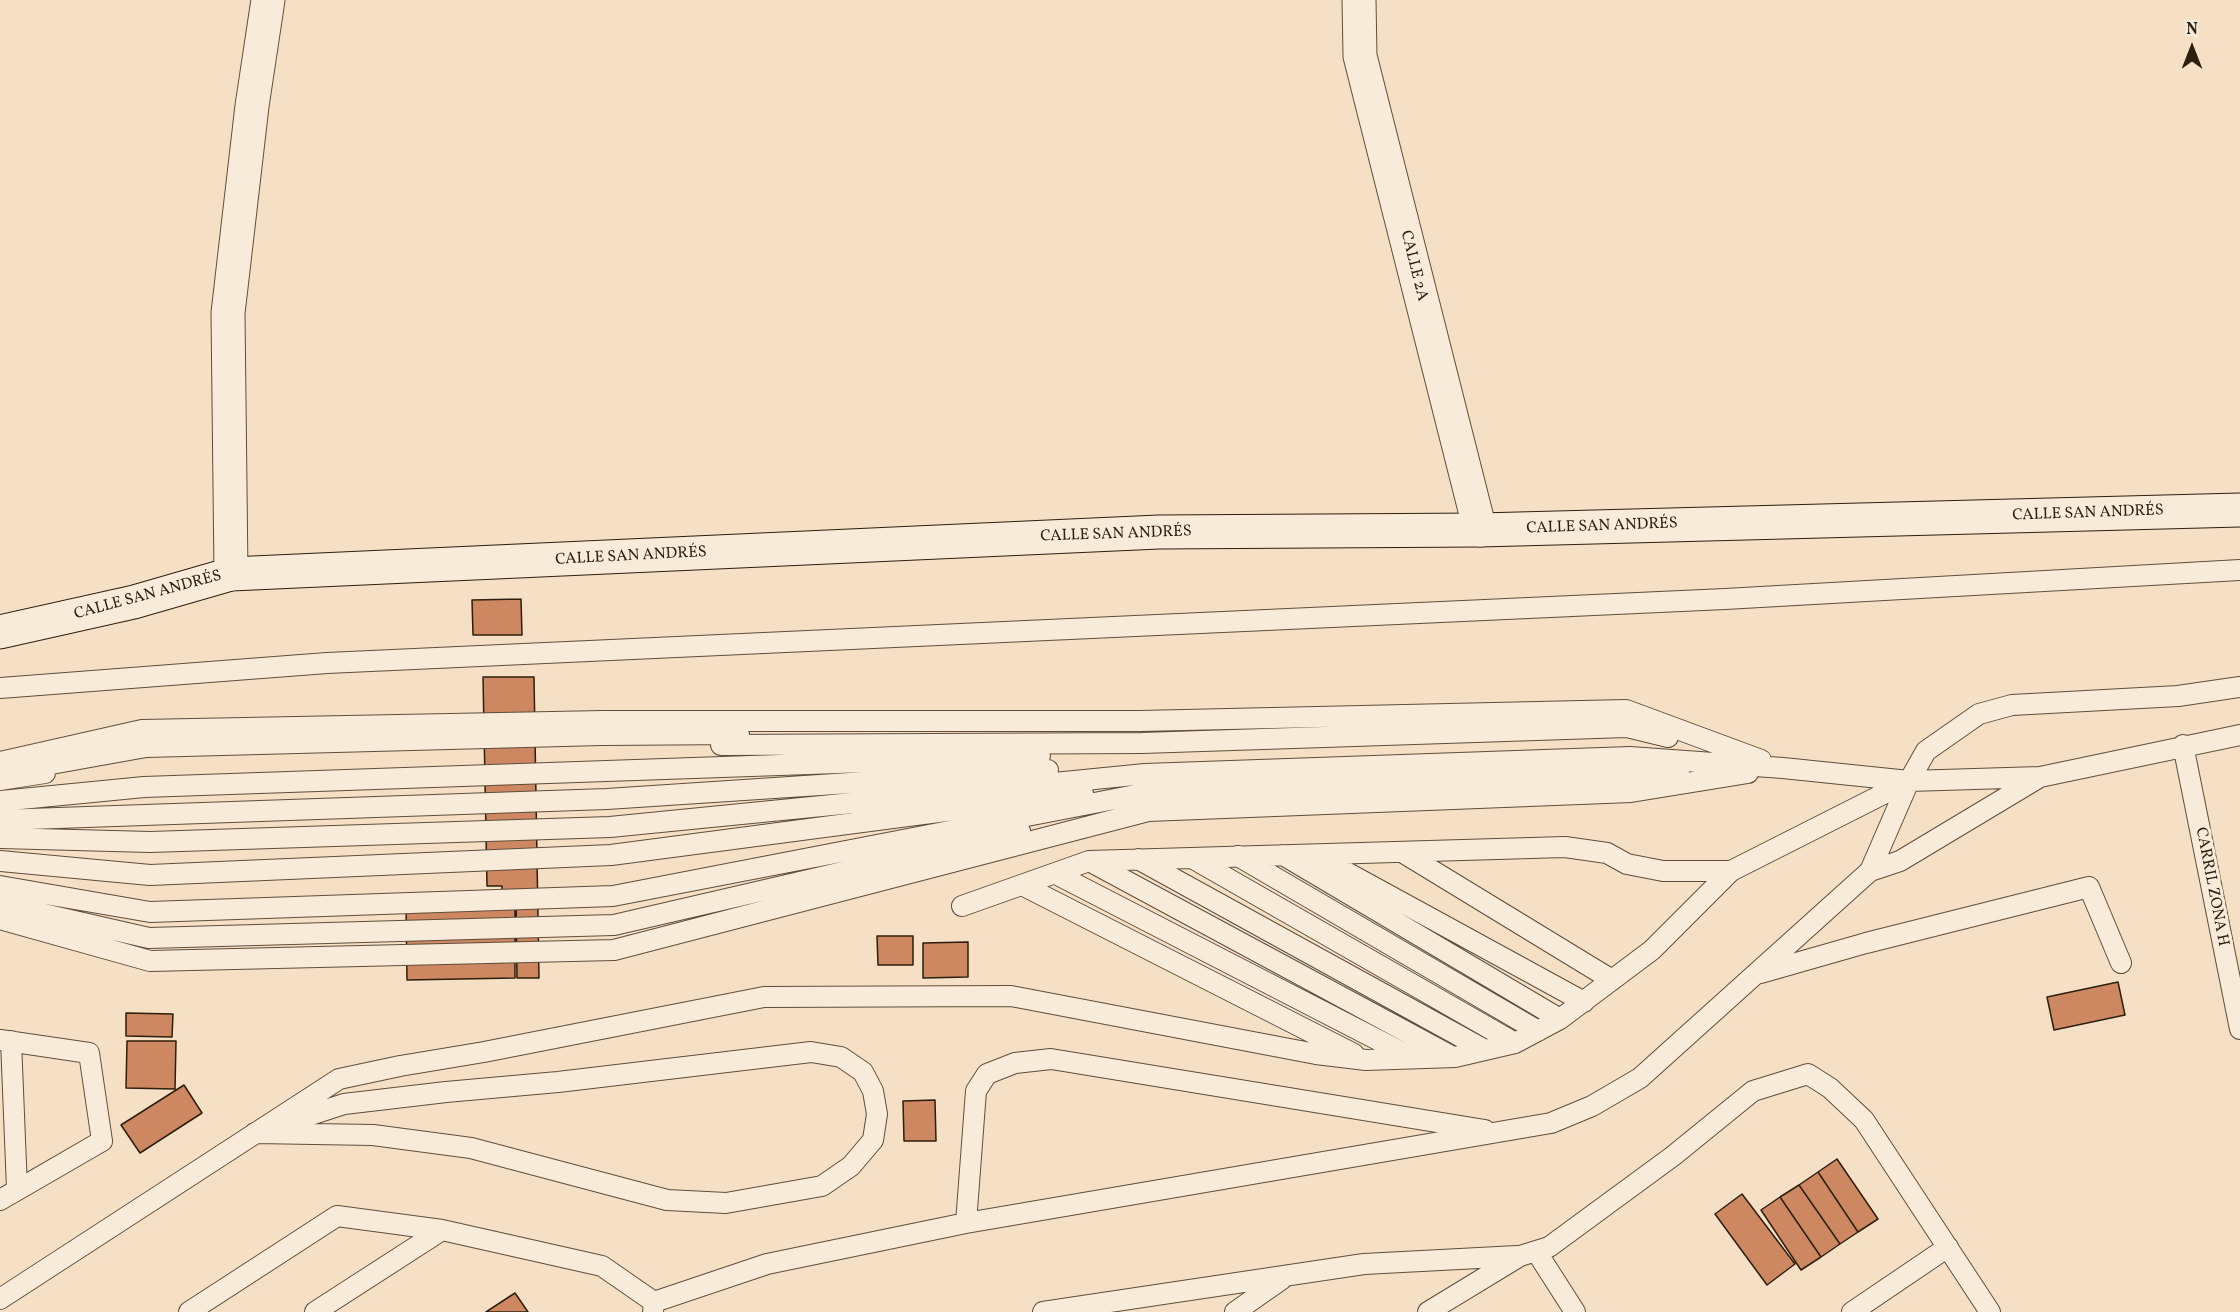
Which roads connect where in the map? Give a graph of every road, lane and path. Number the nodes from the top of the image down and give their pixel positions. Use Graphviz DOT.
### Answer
graph roads {
  1 [pos="268,0"];
  2 [pos="1359,0"];
  3 [pos="2240,510"];
  4 [pos="1480,530"];
  5 [pos="2240,570"];
  6 [pos="231,574"];
  7 [pos="0,632"];
  8 [pos="2240,687"];
  9 [pos="0,688"];
  10 [pos="2240,735"];
  11 [pos="2183,745"];
  12 [pos="0,762"];
  13 [pos="1783,768"];
  14 [pos="0,774"];
  15 [pos="2040,777"];
  16 [pos="0,780"];
  17 [pos="1909,782"];
  18 [pos="0,801"];
  19 [pos="0,819"];
  20 [pos="0,838"];
  21 [pos="1402,852"];
  22 [pos="1313,854"];
  23 [pos="1283,855"];
  24 [pos="1238,856"];
  25 [pos="1192,858"];
  26 [pos="1138,859"];
  27 [pos="0,861"];
  28 [pos="1089,861"];
  29 [pos="1731,871"];
  30 [pos="1870,871"];
  31 [pos="1056,874"];
  32 [pos="1022,885"];
  33 [pos="0,886"];
  34 [pos="0,904"];
  35 [pos="963,906"];
  36 [pos="0,919"];
  37 [pos="2121,963"];
  38 [pos="1755,975"];
  39 [pos="1612,980"];
  40 [pos="1584,1002"];
  41 [pos="1560,1019"];
  42 [pos="2240,1029"];
  43 [pos="1538,1031"];
  44 [pos="5,1040"];
  45 [pos="1515,1043"];
  46 [pos="1485,1050"];
  47 [pos="1455,1058"];
  48 [pos="1366,1060"];
  49 [pos="1416,1060"];
  50 [pos="1502,1132"];
  51 [pos="255,1133"];
  52 [pos="17,1190"];
  53 [pos="0,1200"];
  54 [pos="966,1223"];
  55 [pos="442,1230"];
  56 [pos="1948,1247"];
  57 [pos="1528,1254"];
  58 [pos="1286,1276"];
  59 [pos="1141,1298"];
  60 [pos="0,1299"];
  61 [pos="653,1307"];
  62 [pos="189,1312"];
  63 [pos="315,1312"];
  64 [pos="1043,1312"];
  65 [pos="1122,1312"];
  66 [pos="1235,1312"];
  67 [pos="1428,1312"];
  68 [pos="1575,1312"];
  69 [pos="1852,1312"];
  70 [pos="1990,1312"];
  1 -- 6 [label="street"];
  2 -- 4 [label="street, CALLE 2A"];
  3 -- 4 [label="street, CALLE SAN ANDRÉS"];
  4 -- 6 [label="street, CALLE SAN ANDRÉS"];
  5 -- 9 [label="lane"];
  6 -- 7 [label="street, CALLE SAN ANDRÉS"];
  8 -- 17 [label="lane"];
  10 -- 11 [label="lane"];
  11 -- 15 [label="lane"];
  11 -- 42 [label="lane, CARRIL ZONA H"];
  12 -- 13 [label="lane"];
  13 -- 14 [label="lane"];
  13 -- 16 [label="lane"];
  13 -- 17 [label="lane"];
  13 -- 18 [label="lane"];
  13 -- 19 [label="lane"];
  13 -- 20 [label="lane"];
  13 -- 27 [label="lane"];
  13 -- 33 [label="lane"];
  13 -- 34 [label="lane"];
  13 -- 36 [label="lane"];
  15 -- 17 [label="lane"];
  15 -- 30 [label="lane"];
  17 -- 29 [label="lane"];
  17 -- 30 [label="lane"];
  21 -- 22 [label="lane"];
  21 -- 29 [label="lane"];
  21 -- 39 [label="lane"];
  22 -- 23 [label="lane"];
  22 -- 40 [label="lane"];
  23 -- 24 [label="lane"];
  23 -- 41 [label="lane"];
  24 -- 25 [label="lane"];
  24 -- 43 [label="lane"];
  25 -- 26 [label="lane"];
  25 -- 45 [label="lane"];
  26 -- 28 [label="lane"];
  26 -- 46 [label="lane"];
  28 -- 31 [label="lane"];
  28 -- 47 [label="lane"];
  29 -- 39 [label="lane"];
  30 -- 38 [label="lane"];
  31 -- 32 [label="lane"];
  31 -- 49 [label="lane"];
  32 -- 35 [label="lane"];
  32 -- 48 [label="lane"];
  37 -- 38 [label="lane"];
  38 -- 50 [label="lane"];
  39 -- 40 [label="lane"];
  40 -- 41 [label="lane"];
  41 -- 43 [label="lane"];
  43 -- 45 [label="lane"];
  44 -- 52 [label="lane"];
  44 -- 52 [label="lane"];
  45 -- 46 [label="lane"];
  46 -- 47 [label="lane"];
  47 -- 49 [label="lane"];
  48 -- 49 [label="lane"];
  48 -- 51 [label="lane"];
  50 -- 54 [label="lane"];
  50 -- 54 [label="lane"];
  51 -- 51 [label="lane"];
  51 -- 60 [label="lane"];
  52 -- 53 [label="lane"];
  54 -- 61 [label="lane"];
  55 -- 61 [label="lane"];
  55 -- 62 [label="lane"];
  55 -- 63 [label="lane"];
  56 -- 57 [label="lane"];
  56 -- 69 [label="lane"];
  56 -- 70 [label="lane"];
  57 -- 58 [label="lane"];
  57 -- 67 [label="lane"];
  57 -- 68 [label="lane"];
  58 -- 59 [label="lane"];
  58 -- 66 [label="lane"];
  59 -- 64 [label="lane"];
  59 -- 65 [label="lane"];
}
